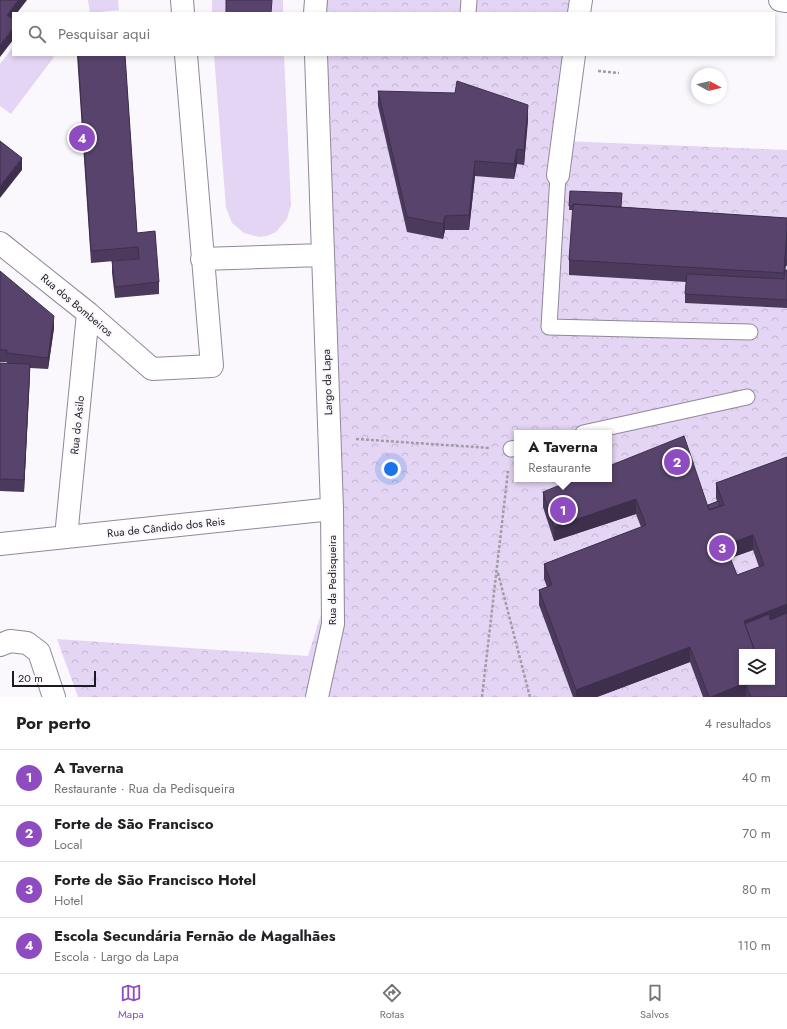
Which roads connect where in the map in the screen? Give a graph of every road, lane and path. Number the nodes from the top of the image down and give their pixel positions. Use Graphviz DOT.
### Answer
graph roads {
  1 [pos="182,0"];
  2 [pos="316,0"];
  3 [pos="469,0"];
  4 [pos="581,0"];
  5 [pos="780,0"];
  6 [pos="787,1"];
  7 [pos="183,12"];
  8 [pos="315,12"];
  9 [pos="468,12"];
  10 [pos="579,12"];
  11 [pos="186,56"];
  12 [pos="316,56"];
  13 [pos="574,56"];
  14 [pos="558,175"];
  15 [pos="0,243"];
  16 [pos="322,255"];
  17 [pos="202,259"];
  18 [pos="88,313"];
  19 [pos="750,332"];
  20 [pos="747,398"];
  21 [pos="598,430"];
  22 [pos="329,437"];
  23 [pos="514,448"];
  24 [pos="332,510"];
  25 [pos="66,537"];
  26 [pos="0,544"];
  27 [pos="497,570"];
  28 [pos="0,645"];
  29 [pos="54,697"];
  30 [pos="317,697"];
  31 [pos="482,697"];
  32 [pos="530,697"];
  1 -- 7 [label="street"];
  2 -- 8 [label="street"];
  3 -- 9 [label="lane"];
  4 -- 10 [label="street"];
  5 -- 6 [label="street"];
  11 -- 17 [label="street"];
  12 -- 16 [label="street, Largo da Lapa"];
  13 -- 14 [label="street"];
  14 -- 19 [label="lane"];
  15 -- 18 [label="street, Rua dos Bombeiros"];
  16 -- 17 [label="street"];
  16 -- 22 [label="street, Largo da Lapa"];
  17 -- 18 [label="street, Rua dos Bombeiros"];
  18 -- 25 [label="street, Rua do Asilo"];
  20 -- 21 [label="lane"];
  22 -- 23 [label="path"];
  22 -- 24 [label="street, Largo da Lapa"];
  23 -- 27 [label="path"];
  24 -- 25 [label="street, Rua de Cândido dos Reis"];
  24 -- 30 [label="street, Rua da Pedisqueira"];
  25 -- 26 [label="street, Rua de Cândido dos Reis"];
  27 -- 31 [label="path"];
  27 -- 32 [label="path"];
  28 -- 29 [label="street"];
}
